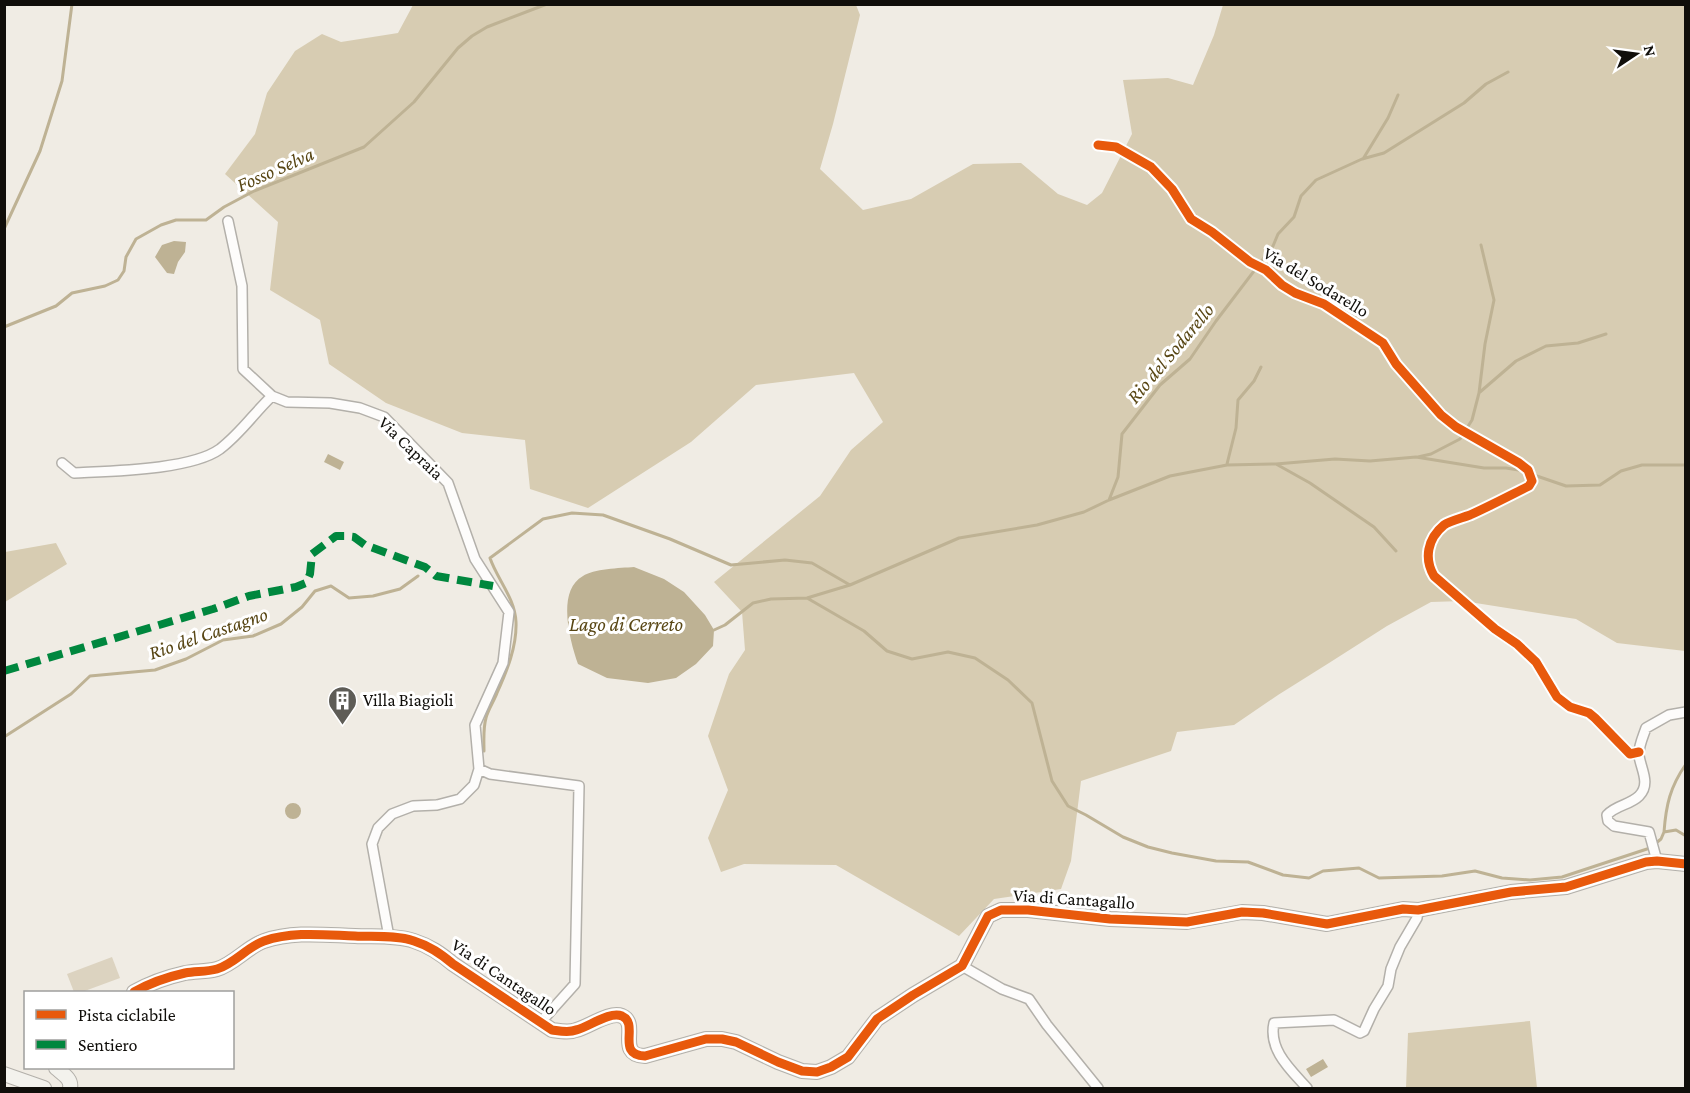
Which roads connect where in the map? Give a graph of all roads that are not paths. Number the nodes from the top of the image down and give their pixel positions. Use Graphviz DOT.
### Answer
graph roads {
  1 [pos="1098,145"];
  2 [pos="228,221"];
  3 [pos="272,396"];
  4 [pos="62,463"];
  5 [pos="1686,712"];
  6 [pos="1639,752"];
  7 [pos="479,769"];
  8 [pos="1655,856"];
  9 [pos="1686,864"];
  10 [pos="1418,910"];
  11 [pos="389,937"];
  12 [pos="962,966"];
  13 [pos="137,991"];
  14 [pos="540,1023"];
  15 [pos="57,1069"];
  16 [pos="4,1074"];
  17 [pos="44,1089"];
  18 [pos="70,1089"];
  19 [pos="1098,1089"];
  20 [pos="1307,1089"];
  1 -- 6 [label="street, Via del Sodarello"];
  2 -- 3 [label="street"];
  3 -- 4 [label="street"];
  3 -- 7 [label="street, Via Capraia"];
  5 -- 6 [label="street"];
  6 -- 8 [label="street"];
  7 -- 11 [label="street"];
  7 -- 14 [label="street"];
  8 -- 9 [label="street, Via di Cantagallo"];
  8 -- 10 [label="street, Via di Cantagallo"];
  10 -- 12 [label="street, Via di Cantagallo"];
  10 -- 20 [label="street"];
  11 -- 13 [label="street, Via di Cantagallo"];
  11 -- 14 [label="street, Via di Cantagallo"];
  12 -- 14 [label="street, Via di Cantagallo"];
  12 -- 19 [label="street"];
  15 -- 18 [label="street"];
  16 -- 17 [label="street"];
}
